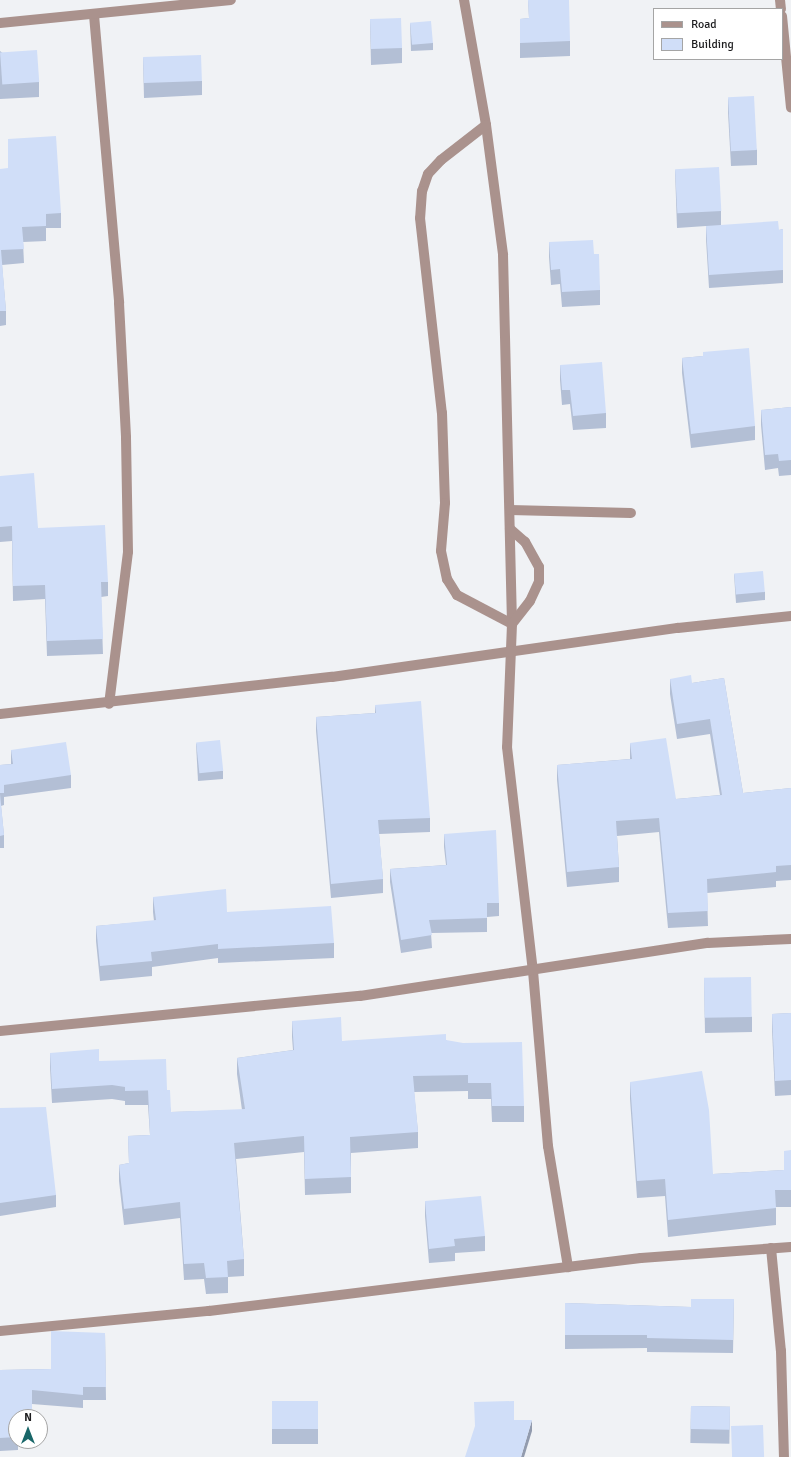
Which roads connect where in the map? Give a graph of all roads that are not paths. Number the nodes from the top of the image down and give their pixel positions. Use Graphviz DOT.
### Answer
graph roads {
  1 [pos="231,0"];
  2 [pos="464,0"];
  3 [pos="94,15"];
  4 [pos="0,24"];
  5 [pos="783,26"];
  6 [pos="791,108"];
  7 [pos="486,125"];
  8 [pos="510,510"];
  9 [pos="631,513"];
  10 [pos="510,529"];
  11 [pos="791,616"];
  12 [pos="512,624"];
  13 [pos="512,654"];
  14 [pos="109,704"];
  15 [pos="0,714"];
  16 [pos="791,939"];
  17 [pos="533,971"];
  18 [pos="0,1031"];
  19 [pos="791,1247"];
  20 [pos="772,1248"];
  21 [pos="568,1268"];
  22 [pos="0,1331"];
  23 [pos="784,1457"];
  1 -- 3 [label="street"];
  2 -- 7 [label="street"];
  3 -- 4 [label="street"];
  3 -- 14 [label="street"];
  5 -- 6 [label="street"];
  7 -- 8 [label="street"];
  7 -- 12 [label="street"];
  8 -- 9 [label="street"];
  8 -- 10 [label="street"];
  10 -- 12 [label="street"];
  10 -- 12 [label="street"];
  11 -- 13 [label="street"];
  12 -- 13 [label="street"];
  13 -- 14 [label="street"];
  13 -- 17 [label="street"];
  14 -- 15 [label="street"];
  16 -- 17 [label="street"];
  17 -- 18 [label="street"];
  17 -- 21 [label="street"];
  19 -- 20 [label="street"];
  20 -- 21 [label="street"];
  20 -- 23 [label="street"];
  21 -- 22 [label="street"];
}
